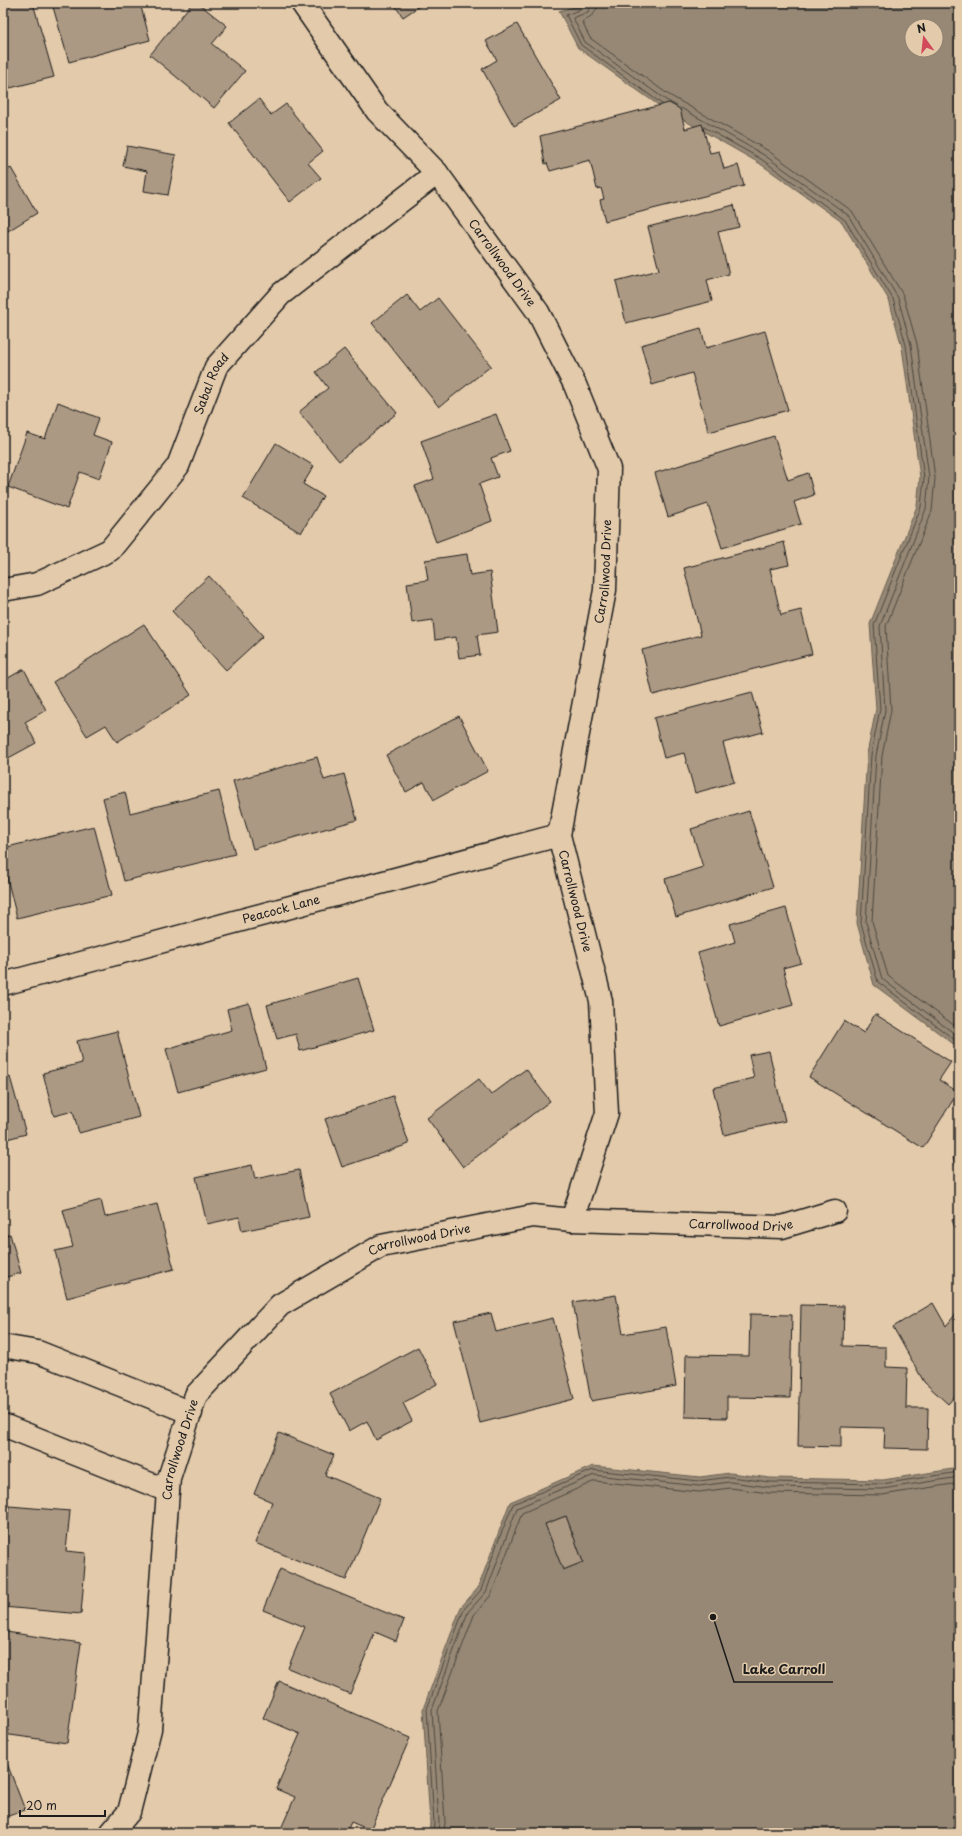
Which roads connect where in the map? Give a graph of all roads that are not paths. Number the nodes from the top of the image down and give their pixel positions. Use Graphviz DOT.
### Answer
graph roads {
  1 [pos="302,3"];
  2 [pos="437,173"];
  3 [pos="3,590"];
  4 [pos="559,835"];
  5 [pos="3,984"];
  6 [pos="835,1210"];
  7 [pos="572,1220"];
  8 [pos="3,1348"];
  9 [pos="191,1413"];
  10 [pos="3,1425"];
  11 [pos="168,1491"];
  12 [pos="111,1833"];
  1 -- 2 [label="street, Carrollwood Drive"];
  2 -- 3 [label="street, Sabal Road"];
  2 -- 4 [label="street, Carrollwood Drive"];
  4 -- 5 [label="street, Peacock Lane"];
  4 -- 7 [label="street, Carrollwood Drive"];
  6 -- 7 [label="street, Carrollwood Drive"];
  7 -- 9 [label="street, Carrollwood Drive"];
  8 -- 9 [label="street"];
  9 -- 11 [label="street, Carrollwood Drive"];
  10 -- 11 [label="street"];
  11 -- 12 [label="street, Carrollwood Drive"];
}
